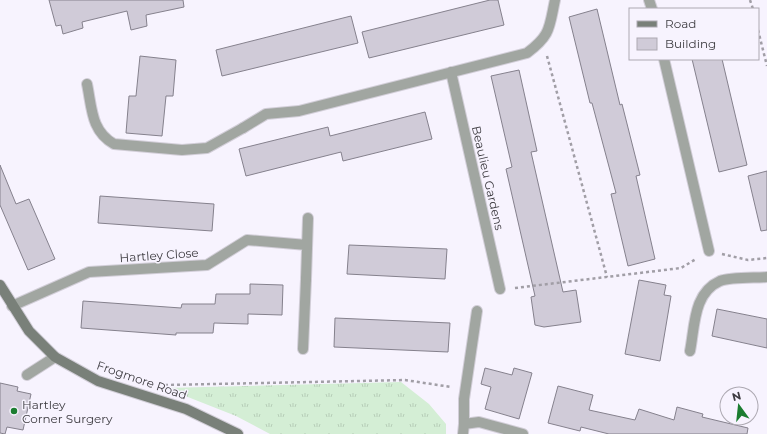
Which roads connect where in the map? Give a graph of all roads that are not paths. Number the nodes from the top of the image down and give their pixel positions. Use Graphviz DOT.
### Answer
graph roads {
  1 [pos="555,0"];
  2 [pos="664,60"];
  3 [pos="451,72"];
  4 [pos="87,84"];
  5 [pos="308,218"];
  6 [pos="307,245"];
  7 [pos="709,251"];
  8 [pos="767,277"];
  9 [pos="0,286"];
  10 [pos="500,289"];
  11 [pos="12,306"];
  12 [pos="477,311"];
  13 [pos="303,349"];
  14 [pos="690,351"];
  15 [pos="55,357"];
  16 [pos="27,376"];
  17 [pos="464,429"];
  18 [pos="238,434"];
  19 [pos="523,434"];
  1 -- 3 [label="street"];
  2 -- 7 [label="street"];
  3 -- 4 [label="street"];
  3 -- 10 [label="street, Beaulieu Gardens"];
  5 -- 6 [label="street"];
  6 -- 11 [label="street, Hartley Close"];
  6 -- 13 [label="street"];
  8 -- 14 [label="street"];
  9 -- 11 [label="street, Frogmore Road"];
  11 -- 15 [label="street, Frogmore Road"];
  12 -- 17 [label="street"];
  15 -- 16 [label="street"];
  15 -- 18 [label="street, Frogmore Road"];
  17 -- 19 [label="street"];
}
